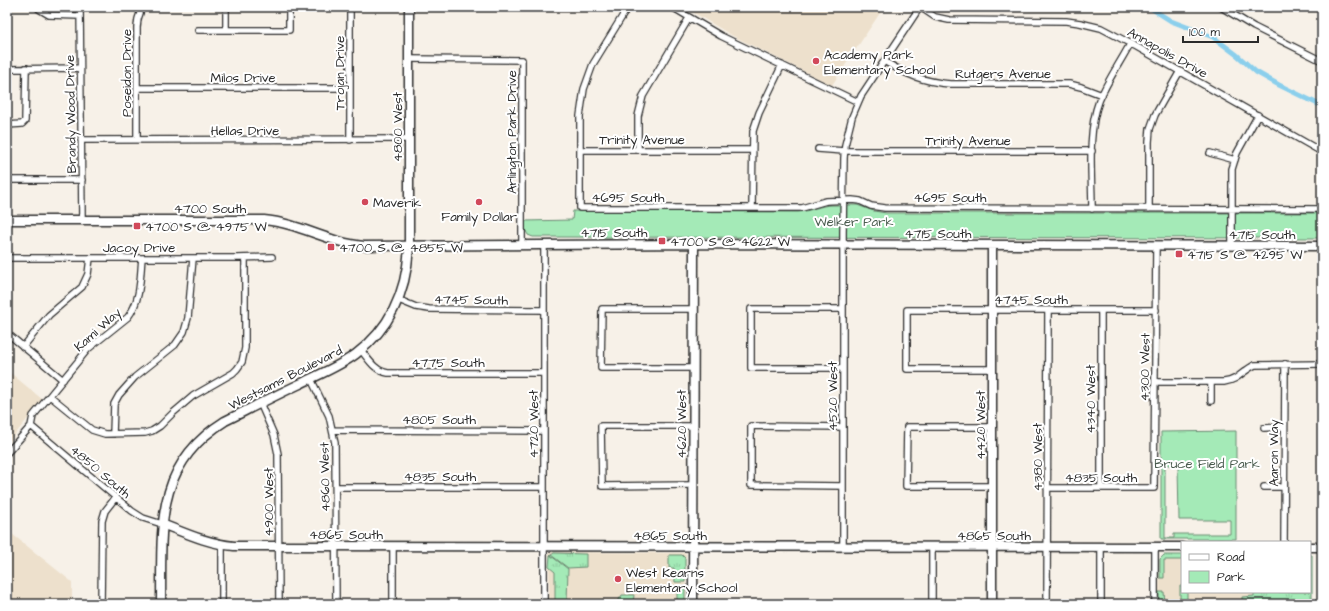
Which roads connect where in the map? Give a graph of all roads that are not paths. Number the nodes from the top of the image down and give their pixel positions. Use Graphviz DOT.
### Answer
graph roads {
  1 [pos="80,7"];
  2 [pos="142,7"];
  3 [pos="226,7"];
  4 [pos="289,7"];
  5 [pos="350,7"];
  6 [pos="409,7"];
  7 [pos="628,7"];
  8 [pos="672,7"];
  9 [pos="920,7"];
  10 [pos="1221,7"];
  11 [pos="39,9"];
  12 [pos="80,16"];
  13 [pos="689,18"];
  14 [pos="198,30"];
  15 [pos="226,30"];
  16 [pos="1130,44"];
  17 [pos="409,59"];
  18 [pos="884,61"];
  19 [pos="1322,61"];
  20 [pos="782,65"];
  21 [pos="26,68"];
  22 [pos="80,68"];
  23 [pos="7,69"];
  24 [pos="1180,71"];
  25 [pos="137,88"];
  26 [pos="350,88"];
  27 [pos="1102,95"];
  28 [pos="858,102"];
  29 [pos="1258,115"];
  30 [pos="7,125"];
  31 [pos="81,140"];
  32 [pos="137,140"];
  33 [pos="350,140"];
  34 [pos="409,140"];
  35 [pos="818,149"];
  36 [pos="580,150"];
  37 [pos="638,150"];
  38 [pos="752,150"];
  39 [pos="844,151"];
  40 [pos="1092,151"];
  41 [pos="1322,152"];
  42 [pos="1210,153"];
  43 [pos="1235,160"];
  44 [pos="7,180"];
  45 [pos="82,180"];
  46 [pos="843,201"];
  47 [pos="752,208"];
  48 [pos="1092,209"];
  49 [pos="1149,209"];
  50 [pos="1232,209"];
  51 [pos="1322,209"];
  52 [pos="7,220"];
  53 [pos="82,220"];
  54 [pos="544,244"];
  55 [pos="694,244"];
  56 [pos="843,244"];
  57 [pos="522,245"];
  58 [pos="992,245"];
  59 [pos="1156,245"];
  60 [pos="409,246"];
  61 [pos="1232,246"];
  62 [pos="1322,246"];
  63 [pos="272,257"];
  64 [pos="7,258"];
  65 [pos="90,258"];
  66 [pos="142,258"];
  67 [pos="194,258"];
  68 [pos="245,258"];
  69 [pos="399,300"];
  70 [pos="693,309"];
  71 [pos="544,310"];
  72 [pos="843,310"];
  73 [pos="992,310"];
  74 [pos="1048,310"];
  75 [pos="1101,310"];
  76 [pos="1156,310"];
  77 [pos="7,333"];
  78 [pos="23,347"];
  79 [pos="361,350"];
  80 [pos="1284,364"];
  81 [pos="1322,364"];
  82 [pos="693,368"];
  83 [pos="843,368"];
  84 [pos="993,369"];
  85 [pos="544,373"];
  86 [pos="311,379"];
  87 [pos="63,380"];
  88 [pos="1155,382"];
  89 [pos="1211,382"];
  90 [pos="50,396"];
  91 [pos="1211,401"];
  92 [pos="260,403"];
  93 [pos="31,426"];
  94 [pos="693,426"];
  95 [pos="843,427"];
  96 [pos="992,427"];
  97 [pos="1264,428"];
  98 [pos="1284,428"];
  99 [pos="333,430"];
  100 [pos="544,430"];
  101 [pos="113,434"];
  102 [pos="7,453"];
  103 [pos="693,485"];
  104 [pos="843,486"];
  105 [pos="992,486"];
  106 [pos="336,487"];
  107 [pos="544,487"];
  108 [pos="1264,487"];
  109 [pos="1284,487"];
  110 [pos="1047,488"];
  111 [pos="1101,488"];
  112 [pos="1154,488"];
  113 [pos="116,497"];
  114 [pos="162,524"];
  115 [pos="1284,541"];
  116 [pos="222,545"];
  117 [pos="279,546"];
  118 [pos="336,546"];
  119 [pos="393,546"];
  120 [pos="544,546"];
  121 [pos="693,547"];
  122 [pos="843,547"];
  123 [pos="932,547"];
  124 [pos="992,547"];
  125 [pos="1047,547"];
  126 [pos="1101,547"];
  127 [pos="1155,547"];
  128 [pos="1181,547"];
  129 [pos="1311,547"];
  130 [pos="1322,547"];
  131 [pos="101,604"];
  132 [pos="161,604"];
  133 [pos="222,604"];
  134 [pos="279,604"];
  135 [pos="336,604"];
  136 [pos="393,604"];
  137 [pos="544,604"];
  138 [pos="693,604"];
  139 [pos="932,604"];
  140 [pos="992,604"];
  141 [pos="1047,604"];
  142 [pos="1101,604"];
  143 [pos="1155,604"];
  1 -- 12 [label="street, Brandy Wood Drive"];
  2 -- 25 [label="street, Poseidon Drive"];
  3 -- 15 [label="street"];
  4 -- 15 [label="street"];
  5 -- 26 [label="street, Trojan Drive"];
  6 -- 17 [label="street, 4800 West"];
  7 -- 36 [label="street"];
  8 -- 13 [label="street"];
  9 -- 16 [label="street, Annapolis Drive"];
  9 -- 18 [label="street, 4520 West"];
  10 -- 19 [label="street"];
  11 -- 12 [label="street"];
  12 -- 22 [label="street, Brandy Wood Drive"];
  13 -- 20 [label="street"];
  13 -- 37 [label="street"];
  14 -- 15 [label="street"];
  16 -- 24 [label="street, Annapolis Drive"];
  16 -- 27 [label="street"];
  17 -- 34 [label="street, 4800 West"];
  17 -- 57 [label="street, Arlington Park Drive"];
  18 -- 27 [label="street, Rutgers Avenue"];
  18 -- 28 [label="street, 4520 West"];
  20 -- 28 [label="street"];
  20 -- 38 [label="street"];
  21 -- 22 [label="street"];
  21 -- 23 [label="street"];
  21 -- 30 [label="street"];
  22 -- 31 [label="street, Brandy Wood Drive"];
  24 -- 29 [label="street, Annapolis Drive"];
  24 -- 49 [label="street"];
  25 -- 26 [label="street, Milos Drive"];
  25 -- 32 [label="street, Poseidon Drive"];
  26 -- 33 [label="street, Trojan Drive"];
  27 -- 40 [label="street"];
  28 -- 39 [label="street, 4520 West"];
  29 -- 41 [label="street, Annapolis Drive"];
  29 -- 43 [label="street"];
  31 -- 32 [label="street, Hellas Drive"];
  31 -- 45 [label="street, Brandy Wood Drive"];
  32 -- 33 [label="street, Hellas Drive"];
  33 -- 34 [label="street, Hellas Drive"];
  34 -- 60 [label="street, 4800 West"];
  35 -- 39 [label="street, Trinity Avenue"];
  36 -- 37 [label="street, Trinity Avenue"];
  36 -- 47 [label="street, 4695 South"];
  37 -- 38 [label="street, Trinity Avenue"];
  38 -- 47 [label="street"];
  39 -- 40 [label="street, Trinity Avenue"];
  39 -- 46 [label="street, 4520 West"];
  40 -- 48 [label="street"];
  42 -- 43 [label="street"];
  43 -- 50 [label="street"];
  44 -- 45 [label="street"];
  45 -- 53 [label="street, Brandy Wood Drive"];
  46 -- 47 [label="street, 4695 South"];
  46 -- 48 [label="street, 4695 South"];
  46 -- 56 [label="street, 4520 West"];
  48 -- 49 [label="street, 4695 South"];
  49 -- 50 [label="street, 4695 South"];
  50 -- 51 [label="street, 4695 South"];
  50 -- 61 [label="street"];
  52 -- 53 [label="street, 4700 South"];
  53 -- 60 [label="street, 4700 South"];
  54 -- 55 [label="street, 4715 South"];
  54 -- 57 [label="street, 4715 South"];
  54 -- 71 [label="street, 4720 West"];
  55 -- 56 [label="street, 4715 South"];
  55 -- 70 [label="street, 4620 West"];
  56 -- 58 [label="street, 4715 South"];
  56 -- 72 [label="street, 4520 West"];
  57 -- 60 [label="street, 4715 South"];
  58 -- 59 [label="street, 4715 South"];
  58 -- 73 [label="street, 4420 West"];
  59 -- 61 [label="street, 4715 South"];
  59 -- 76 [label="street, 4300 West"];
  60 -- 69 [label="street, Westsams Boulevard"];
  61 -- 62 [label="street, 4715 South"];
  63 -- 68 [label="street, Jacoy Drive"];
  64 -- 65 [label="street, Jacoy Drive"];
  65 -- 66 [label="street, Jacoy Drive"];
  65 -- 78 [label="street"];
  66 -- 67 [label="street, Jacoy Drive"];
  66 -- 87 [label="street, Kami Way"];
  67 -- 68 [label="street, Jacoy Drive"];
  67 -- 101 [label="street"];
  68 -- 101 [label="street"];
  69 -- 71 [label="street, 4745 South"];
  69 -- 79 [label="street, Westsams Boulevard"];
  70 -- 82 [label="street, 4620 West"];
  70 -- 82 [label="street"];
  71 -- 85 [label="street, 4720 West"];
  72 -- 83 [label="street, 4520 West"];
  72 -- 83 [label="street"];
  73 -- 74 [label="street, 4745 South"];
  73 -- 84 [label="street, 4420 West"];
  73 -- 84 [label="street, 4745 South"];
  74 -- 75 [label="street, 4745 South"];
  74 -- 110 [label="street, 4380 West"];
  75 -- 76 [label="street, 4745 South"];
  75 -- 111 [label="street, 4340 West"];
  76 -- 88 [label="street, 4300 West"];
  77 -- 78 [label="street"];
  78 -- 87 [label="street"];
  79 -- 85 [label="street, 4775 South"];
  79 -- 86 [label="street, Westsams Boulevard"];
  80 -- 81 [label="street"];
  80 -- 89 [label="street"];
  80 -- 98 [label="street, Aaron Way"];
  82 -- 94 [label="street, 4620 West"];
  83 -- 95 [label="street, 4520 West"];
  84 -- 96 [label="street, 4420 West"];
  85 -- 100 [label="street, 4720 West"];
  86 -- 92 [label="street, Westsams Boulevard"];
  86 -- 99 [label="street, 4860 West"];
  87 -- 90 [label="street, Kami Way"];
  88 -- 89 [label="street"];
  88 -- 112 [label="street, 4300 West"];
  89 -- 91 [label="street"];
  90 -- 93 [label="street, Kami Way"];
  90 -- 101 [label="street"];
  92 -- 114 [label="street, Westsams Boulevard"];
  92 -- 117 [label="street, 4900 West"];
  93 -- 102 [label="street, Kami Way"];
  93 -- 113 [label="street, 4850 South"];
  94 -- 103 [label="street, 4620 West"];
  94 -- 103 [label="street"];
  95 -- 104 [label="street, 4520 West"];
  95 -- 104 [label="street"];
  96 -- 105 [label="street, 4420 West"];
  96 -- 105 [label="street"];
  97 -- 98 [label="street"];
  98 -- 109 [label="street, Aaron Way"];
  99 -- 100 [label="street, 4805 South"];
  99 -- 106 [label="street, 4860 West"];
  100 -- 107 [label="street, 4720 West"];
  103 -- 121 [label="street, 4620 West"];
  104 -- 122 [label="street, 4520 West"];
  105 -- 124 [label="street, 4420 West"];
  106 -- 107 [label="street, 4835 South"];
  106 -- 118 [label="street, 4860 West"];
  107 -- 120 [label="street, 4720 West"];
  108 -- 109 [label="street"];
  109 -- 115 [label="street, Aaron Way"];
  110 -- 111 [label="street, 4835 South"];
  110 -- 125 [label="street, 4380 West"];
  111 -- 112 [label="street, 4835 South"];
  113 -- 114 [label="street, 4850 South"];
  113 -- 131 [label="street"];
  114 -- 116 [label="street, 4865 South"];
  114 -- 132 [label="street, Westsams Boulevard"];
  116 -- 117 [label="street, 4865 South"];
  116 -- 133 [label="street"];
  117 -- 118 [label="street, 4865 South"];
  117 -- 134 [label="street, 4900 West"];
  118 -- 119 [label="street, 4865 South"];
  118 -- 135 [label="street, 4860 West"];
  119 -- 120 [label="street, 4865 South"];
  119 -- 136 [label="street"];
  120 -- 121 [label="street, 4865 South"];
  120 -- 137 [label="street, 4720 West"];
  121 -- 122 [label="street, 4865 South"];
  121 -- 138 [label="street, 4620 West"];
  122 -- 123 [label="street, 4865 South"];
  123 -- 124 [label="street, 4865 South"];
  123 -- 139 [label="street"];
  124 -- 125 [label="street, 4865 South"];
  124 -- 140 [label="street, 4420 West"];
  125 -- 126 [label="street, 4865 South"];
  125 -- 141 [label="street, 4380 West"];
  126 -- 127 [label="street, 4865 South"];
  126 -- 142 [label="street"];
  127 -- 128 [label="street, 4865 South"];
  127 -- 143 [label="street"];
  129 -- 130 [label="street"];
}
